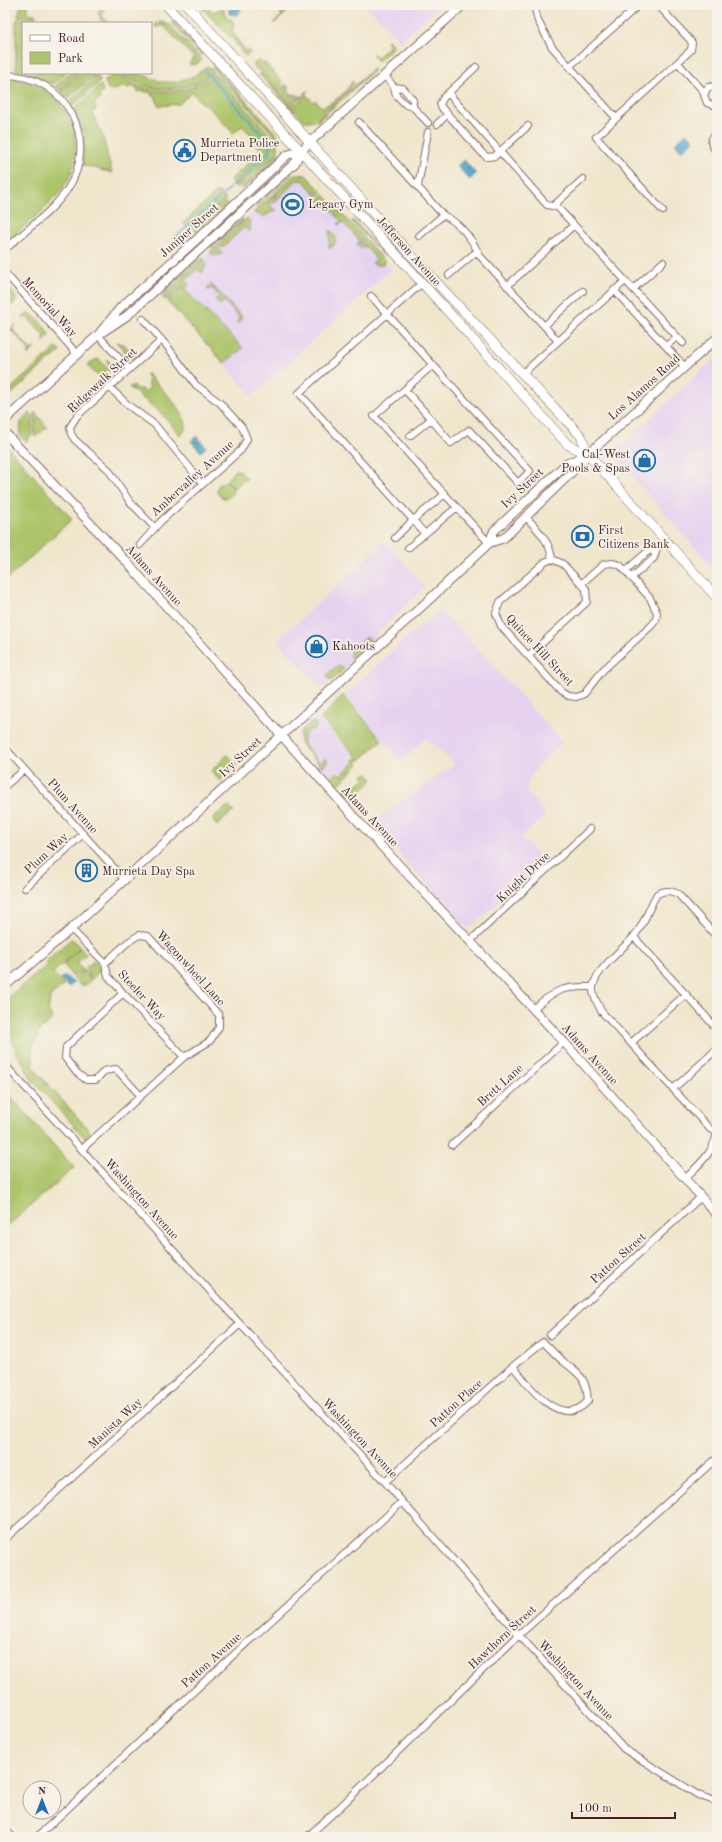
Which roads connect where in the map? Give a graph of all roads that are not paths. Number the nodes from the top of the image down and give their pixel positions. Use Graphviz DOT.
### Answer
graph roads {
  1 [pos="166,5"];
  2 [pos="187,5"];
  3 [pos="463,5"];
  4 [pos="534,5"];
  5 [pos="639,5"];
  6 [pos="658,5"];
  7 [pos="678,62"];
  8 [pos="570,66"];
  9 [pos="476,67"];
  10 [pos="5,75"];
  11 [pos="385,76"];
  12 [pos="717,86"];
  13 [pos="394,87"];
  14 [pos="704,92"];
  15 [pos="448,93"];
  16 [pos="717,104"];
  17 [pos="413,107"];
  18 [pos="448,114"];
  19 [pos="616,118"];
  20 [pos="359,122"];
  21 [pos="428,123"];
  22 [pos="437,124"];
  23 [pos="528,126"];
  24 [pos="428,132"];
  25 [pos="717,132"];
  26 [pos="310,142"];
  27 [pos="301,151"];
  28 [pos="500,152"];
  29 [pos="717,152"];
  30 [pos="583,179"];
  31 [pos="418,186"];
  32 [pos="553,206"];
  33 [pos="663,211"];
  34 [pos="444,215"];
  35 [pos="574,225"];
  36 [pos="419,236"];
  37 [pos="5,250"];
  38 [pos="477,251"];
  39 [pos="397,255"];
  40 [pos="663,262"];
  41 [pos="420,265"];
  42 [pos="5,273"];
  43 [pos="449,275"];
  44 [pos="625,281"];
  45 [pos="422,283"];
  46 [pos="507,286"];
  47 [pos="614,290"];
  48 [pos="633,290"];
  49 [pos="583,291"];
  50 [pos="371,296"];
  51 [pos="387,314"];
  52 [pos="143,319"];
  53 [pos="544,326"];
  54 [pos="98,335"];
  55 [pos="676,336"];
  56 [pos="717,338"];
  57 [pos="162,340"];
  58 [pos="558,341"];
  59 [pos="683,343"];
  60 [pos="666,346"];
  61 [pos="78,355"];
  62 [pos="433,365"];
  63 [pos="685,367"];
  64 [pos="129,369"];
  65 [pos="522,374"];
  66 [pos="109,387"];
  67 [pos="404,390"];
  68 [pos="431,419"];
  69 [pos="5,420"];
  70 [pos="5,433"];
  71 [pos="410,436"];
  72 [pos="588,454"];
  73 [pos="202,484"];
  74 [pos="445,494"];
  75 [pos="457,506"];
  76 [pos="525,516"];
  77 [pos="413,520"];
  78 [pos="155,528"];
  79 [pos="425,534"];
  80 [pos="395,538"];
  81 [pos="665,542"];
  82 [pos="489,543"];
  83 [pos="140,545"];
  84 [pos="408,548"];
  85 [pos="657,548"];
  86 [pos="552,559"];
  87 [pos="625,571"];
  88 [pos="631,578"];
  89 [pos="581,584"];
  90 [pos="716,599"];
  91 [pos="528,656"];
  92 [pos="281,735"];
  93 [pos="5,748"];
  94 [pos="24,770"];
  95 [pos="5,786"];
  96 [pos="590,829"];
  97 [pos="83,834"];
  98 [pos="124,879"];
  99 [pos="25,888"];
  100 [pos="71,929"];
  101 [pos="634,937"];
  102 [pos="717,937"];
  103 [pos="470,941"];
  104 [pos="105,963"];
  105 [pos="5,986"];
  106 [pos="593,987"];
  107 [pos="123,993"];
  108 [pos="686,994"];
  109 [pos="533,1009"];
  110 [pos="717,1029"];
  111 [pos="564,1042"];
  112 [pos="632,1043"];
  113 [pos="717,1049"];
  114 [pos="184,1057"];
  115 [pos="5,1065"];
  116 [pos="673,1089"];
  117 [pos="140,1095"];
  118 [pos="717,1132"];
  119 [pos="452,1145"];
  120 [pos="82,1149"];
  121 [pos="685,1178"];
  122 [pos="701,1197"];
  123 [pos="717,1215"];
  124 [pos="240,1324"];
  125 [pos="550,1334"];
  126 [pos="514,1366"];
  127 [pos="717,1458"];
  128 [pos="385,1482"];
  129 [pos="402,1502"];
  130 [pos="5,1539"];
  131 [pos="519,1635"];
  132 [pos="717,1802"];
  133 [pos="5,1830"];
  134 [pos="13,1837"];
  135 [pos="37,1837"];
  136 [pos="307,1837"];
  1 -- 27 [label="main road, Jefferson Avenue"];
  2 -- 26 [label="main road, Jefferson Avenue"];
  3 -- 11 [label="street, Juniper Street"];
  4 -- 8 [label="street"];
  5 -- 8 [label="street"];
  6 -- 7 [label="street"];
  7 -- 14 [label="street"];
  7 -- 19 [label="street"];
  8 -- 19 [label="street"];
  9 -- 15 [label="street"];
  10 -- 37 [label="street"];
  11 -- 13 [label="street"];
  11 -- 26 [label="street, Juniper Street"];
  12 -- 14 [label="street"];
  13 -- 17 [label="street"];
  13 -- 17 [label="street"];
  14 -- 16 [label="street"];
  15 -- 18 [label="street"];
  15 -- 28 [label="street"];
  17 -- 21 [label="street"];
  18 -- 22 [label="street"];
  18 -- 28 [label="street"];
  19 -- 33 [label="street"];
  20 -- 31 [label="street"];
  23 -- 28 [label="street"];
  24 -- 31 [label="street"];
  25 -- 29 [label="street"];
  26 -- 27 [label="street, Juniper Street"];
  26 -- 41 [label="main road, Jefferson Avenue"];
  27 -- 39 [label="main road, Jefferson Avenue"];
  27 -- 54 [label="street, Juniper Street"];
  28 -- 32 [label="street"];
  30 -- 32 [label="street"];
  31 -- 34 [label="street"];
  32 -- 35 [label="street"];
  34 -- 36 [label="street"];
  34 -- 38 [label="street"];
  35 -- 44 [label="street"];
  35 -- 46 [label="street"];
  38 -- 43 [label="street"];
  38 -- 46 [label="street"];
  39 -- 41 [label="main road"];
  39 -- 45 [label="main road, Jefferson Avenue"];
  40 -- 48 [label="street"];
  41 -- 65 [label="main road, Jefferson Avenue"];
  42 -- 61 [label="street, Memorial Way"];
  44 -- 47 [label="street"];
  44 -- 48 [label="street"];
  45 -- 51 [label="street"];
  45 -- 72 [label="main road, Jefferson Avenue"];
  46 -- 53 [label="street"];
  47 -- 58 [label="street"];
  47 -- 60 [label="street"];
  48 -- 55 [label="street"];
  49 -- 53 [label="street"];
  50 -- 51 [label="street"];
  51 -- 62 [label="street"];
  51 -- 77 [label="street"];
  52 -- 57 [label="street, Ambervalley Avenue"];
  53 -- 58 [label="street"];
  54 -- 61 [label="street, Juniper Street"];
  54 -- 64 [label="street"];
  55 -- 59 [label="street"];
  55 -- 60 [label="street"];
  56 -- 63 [label="street, Los Alamos Road"];
  57 -- 64 [label="street, Ridgewalk Street"];
  57 -- 73 [label="street, Ambervalley Avenue"];
  58 -- 65 [label="street"];
  60 -- 63 [label="street"];
  61 -- 69 [label="street, Juniper Street"];
  62 -- 67 [label="street"];
  62 -- 68 [label="street"];
  63 -- 72 [label="street, Los Alamos Road"];
  64 -- 66 [label="street, Ridgewalk Street"];
  65 -- 72 [label="main road, Jefferson Avenue"];
  66 -- 73 [label="street"];
  66 -- 78 [label="street, Ridgewalk Street"];
  67 -- 68 [label="street"];
  67 -- 74 [label="street"];
  68 -- 71 [label="street"];
  70 -- 92 [label="street, Adams Avenue"];
  72 -- 76 [label="street, Ivy Street"];
  72 -- 81 [label="main road, Jefferson Avenue"];
  72 -- 82 [label="street, Ivy Street"];
  73 -- 78 [label="street, Ambervalley Avenue"];
  74 -- 75 [label="street"];
  74 -- 77 [label="street"];
  75 -- 79 [label="street"];
  75 -- 82 [label="street"];
  76 -- 82 [label="street, Ivy Street"];
  76 -- 86 [label="street"];
  77 -- 79 [label="street"];
  77 -- 80 [label="street"];
  78 -- 83 [label="street, Ambervalley Avenue"];
  79 -- 84 [label="street"];
  81 -- 85 [label="street"];
  81 -- 90 [label="main road, Jefferson Avenue"];
  82 -- 92 [label="street, Ivy Street"];
  85 -- 87 [label="street"];
  85 -- 88 [label="street"];
  86 -- 89 [label="street"];
  86 -- 91 [label="street, Quince Hill Street"];
  87 -- 88 [label="street"];
  87 -- 89 [label="street"];
  88 -- 91 [label="street, Quince Hill Street"];
  89 -- 91 [label="street"];
  92 -- 98 [label="street, Ivy Street"];
  92 -- 103 [label="street, Adams Avenue"];
  93 -- 94 [label="street, Plum Avenue"];
  94 -- 95 [label="street"];
  94 -- 97 [label="street, Plum Avenue"];
  96 -- 103 [label="street, Knight Drive"];
  97 -- 98 [label="street, Plum Avenue"];
  97 -- 99 [label="street, Plum Way"];
  98 -- 100 [label="street, Ivy Street"];
  100 -- 104 [label="street, Steeler Way"];
  100 -- 105 [label="street, Ivy Street"];
  101 -- 102 [label="street"];
  101 -- 106 [label="street"];
  101 -- 108 [label="street"];
  103 -- 109 [label="street, Adams Avenue"];
  104 -- 107 [label="street, Steeler Way"];
  104 -- 114 [label="street, Wagonwheel Lane"];
  106 -- 109 [label="street"];
  106 -- 112 [label="street"];
  107 -- 114 [label="street, Steeler Way"];
  107 -- 117 [label="street"];
  108 -- 110 [label="street"];
  108 -- 112 [label="street"];
  109 -- 111 [label="street, Adams Avenue"];
  111 -- 119 [label="street, Brett Lane"];
  111 -- 121 [label="street, Adams Avenue"];
  112 -- 116 [label="street"];
  113 -- 116 [label="street"];
  114 -- 117 [label="street, Wagonwheel Lane"];
  115 -- 120 [label="street, Washington Avenue"];
  116 -- 118 [label="street"];
  117 -- 120 [label="street, Wagonwheel Lane"];
  118 -- 121 [label="street"];
  120 -- 124 [label="street, Washington Avenue"];
  121 -- 122 [label="street, Adams Avenue"];
  122 -- 123 [label="street, Adams Avenue"];
  122 -- 125 [label="street, Patton Street"];
  124 -- 128 [label="street, Washington Avenue"];
  124 -- 130 [label="street, Manista Way"];
  126 -- 126 [label="street, Patton Place"];
  126 -- 128 [label="street, Patton Place"];
  127 -- 131 [label="street, Hawthorn Street"];
  128 -- 129 [label="street, Washington Avenue"];
  129 -- 131 [label="street, Washington Avenue"];
  129 -- 135 [label="street, Patton Avenue"];
  131 -- 132 [label="street, Washington Avenue"];
  131 -- 136 [label="street, Hawthorn Street"];
  133 -- 134 [label="street"];
}
